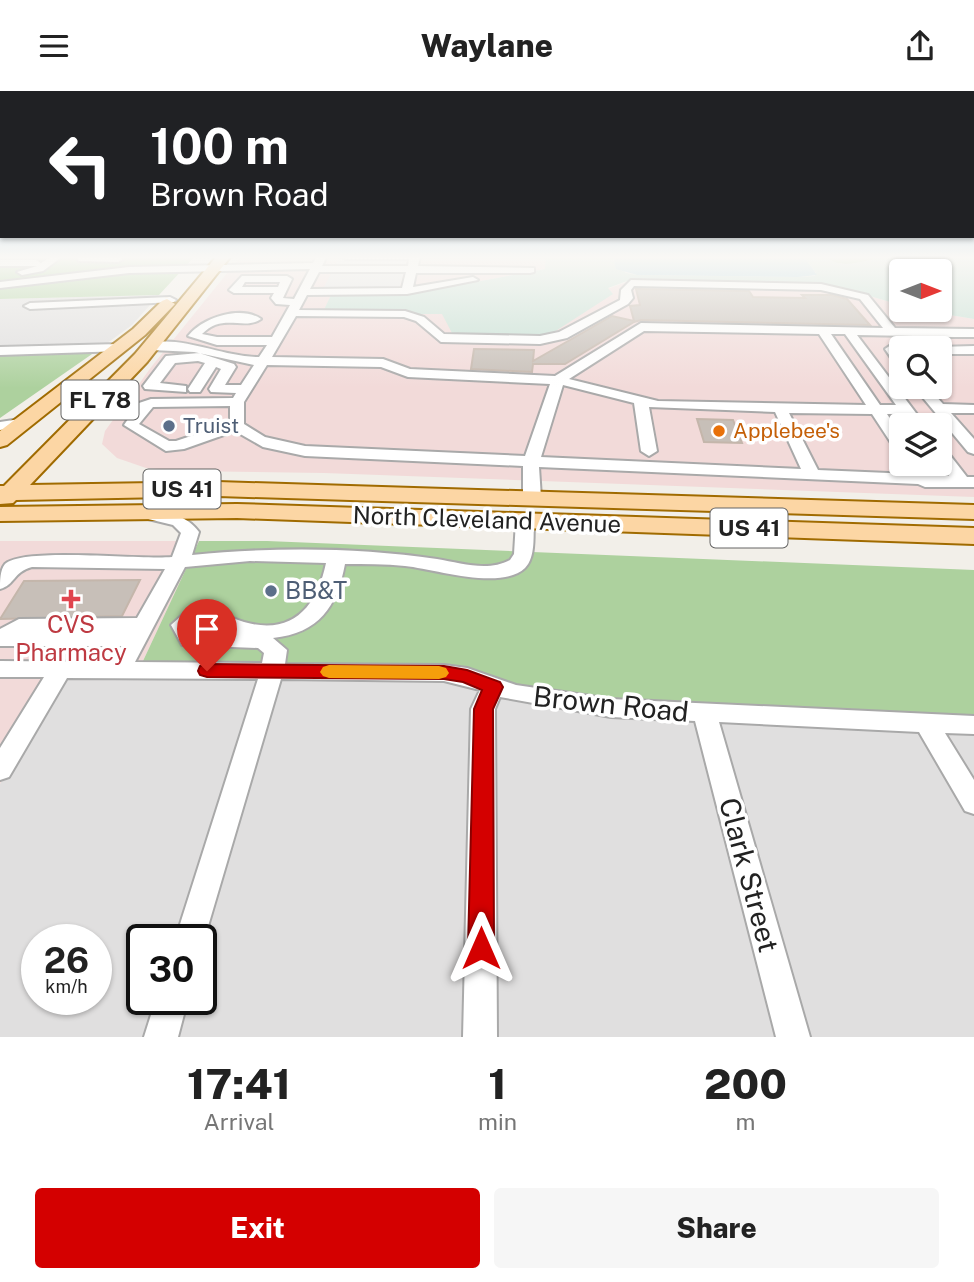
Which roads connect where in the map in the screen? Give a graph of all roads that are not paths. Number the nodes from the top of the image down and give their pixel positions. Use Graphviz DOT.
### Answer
graph roads {
  1 [pos="167,300"];
  2 [pos="170,300"];
  3 [pos="183,300"];
  4 [pos="301,300"];
  5 [pos="625,300"];
  6 [pos="867,300"];
  7 [pos="298,302"];
  8 [pos="30,306"];
  9 [pos="270,306"];
  10 [pos="823,331"];
  11 [pos="849,332"];
  12 [pos="896,333"];
  13 [pos="915,333"];
  14 [pos="974,333"];
  15 [pos="918,336"];
  16 [pos="241,341"];
  17 [pos="276,341"];
  18 [pos="152,346"];
  19 [pos="119,348"];
  20 [pos="952,349"];
  21 [pos="974,350"];
  22 [pos="0,351"];
  23 [pos="263,361"];
  24 [pos="213,362"];
  25 [pos="558,380"];
  26 [pos="195,389"];
  27 [pos="216,389"];
  28 [pos="241,395"];
  29 [pos="932,399"];
  30 [pos="641,401"];
  31 [pos="783,408"];
  32 [pos="939,408"];
  33 [pos="974,409"];
  34 [pos="875,410"];
  35 [pos="906,410"];
  36 [pos="908,413"];
  37 [pos="10,425"];
  38 [pos="237,425"];
  39 [pos="889,429"];
  40 [pos="0,442"];
  41 [pos="974,449"];
  42 [pos="649,451"];
  43 [pos="50,452"];
  44 [pos="531,463"];
  45 [pos="952,465"];
  46 [pos="813,476"];
  47 [pos="921,476"];
  48 [pos="925,482"];
  49 [pos="969,482"];
  50 [pos="94,490"];
  51 [pos="4,496"];
  52 [pos="528,509"];
  53 [pos="135,511"];
  54 [pos="974,512"];
  55 [pos="0,514"];
  56 [pos="974,536"];
  57 [pos="337,558"];
  58 [pos="179,562"];
  59 [pos="0,583"];
  60 [pos="141,632"];
  61 [pos="1,639"];
  62 [pos="0,669"];
  63 [pos="59,671"];
  64 [pos="119,671"];
  65 [pos="272,672"];
  66 [pos="493,687"];
  67 [pos="705,713"];
  68 [pos="927,724"];
  69 [pos="974,725"];
  70 [pos="1,768"];
  71 [pos="974,803"];
  72 [pos="195,924"];
  73 [pos="167,1015"];
  74 [pos="161,1037"];
  75 [pos="480,1037"];
  76 [pos="793,1037"];
  1 -- 8 [label="street"];
  2 -- 19 [label="main road, FL 78"];
  3 -- 18 [label="main road, FL 78"];
  4 -- 7 [label="street"];
  5 -- 7 [label="street"];
  6 -- 12 [label="street"];
  7 -- 9 [label="street"];
  7 -- 17 [label="street"];
  9 -- 16 [label="street"];
  9 -- 16 [label="street"];
  10 -- 11 [label="street"];
  10 -- 25 [label="street"];
  10 -- 34 [label="street"];
  11 -- 12 [label="street"];
  11 -- 35 [label="street"];
  12 -- 13 [label="street"];
  13 -- 14 [label="street"];
  13 -- 15 [label="street"];
  16 -- 17 [label="street"];
  17 -- 23 [label="street"];
  18 -- 23 [label="street"];
  18 -- 43 [label="main road, FL 78"];
  19 -- 22 [label="street"];
  19 -- 37 [label="main road, FL 78"];
  20 -- 21 [label="street"];
  23 -- 25 [label="street"];
  23 -- 28 [label="street"];
  24 -- 26 [label="street"];
  24 -- 26 [label="street"];
  24 -- 27 [label="street"];
  25 -- 30 [label="street"];
  25 -- 44 [label="street"];
  26 -- 27 [label="street"];
  27 -- 28 [label="street"];
  28 -- 38 [label="street"];
  28 -- 38 [label="street"];
  29 -- 32 [label="street"];
  30 -- 31 [label="street"];
  30 -- 42 [label="street"];
  31 -- 34 [label="street"];
  31 -- 46 [label="street"];
  32 -- 33 [label="street"];
  32 -- 41 [label="street"];
  34 -- 35 [label="street"];
  34 -- 39 [label="street"];
  35 -- 36 [label="street"];
  37 -- 40 [label="main road, FL 78"];
  38 -- 44 [label="street"];
  43 -- 50 [label="main road"];
  43 -- 51 [label="main road, FL 78"];
  44 -- 46 [label="street"];
  44 -- 52 [label="street"];
  45 -- 49 [label="street"];
  46 -- 48 [label="street"];
  47 -- 48 [label="street"];
  48 -- 49 [label="street"];
  50 -- 51 [label="main road, North Cleveland Avenue / US 41"];
  50 -- 52 [label="main road, North Cleveland Avenue / US 41"];
  52 -- 53 [label="main road, North Cleveland Avenue / US 41"];
  52 -- 54 [label="main road, US 41"];
  52 -- 56 [label="main road, North Cleveland Avenue / US 41"];
  52 -- 57 [label="street"];
  53 -- 55 [label="main road, North Cleveland Avenue / US 41"];
  53 -- 58 [label="street"];
  57 -- 58 [label="street"];
  57 -- 65 [label="street"];
  58 -- 59 [label="street"];
  58 -- 60 [label="street"];
  60 -- 61 [label="street"];
  60 -- 64 [label="street"];
  62 -- 63 [label="street, Brown Road"];
  63 -- 64 [label="street, Brown Road"];
  63 -- 70 [label="street"];
  64 -- 65 [label="street, Brown Road"];
  65 -- 66 [label="street, Brown Road"];
  65 -- 72 [label="street"];
  66 -- 67 [label="street, Brown Road"];
  66 -- 75 [label="street"];
  67 -- 68 [label="street, Brown Road"];
  67 -- 76 [label="street, Clark Street"];
  68 -- 69 [label="street, Brown Road"];
  68 -- 71 [label="street"];
  73 -- 74 [label="street"];
}
